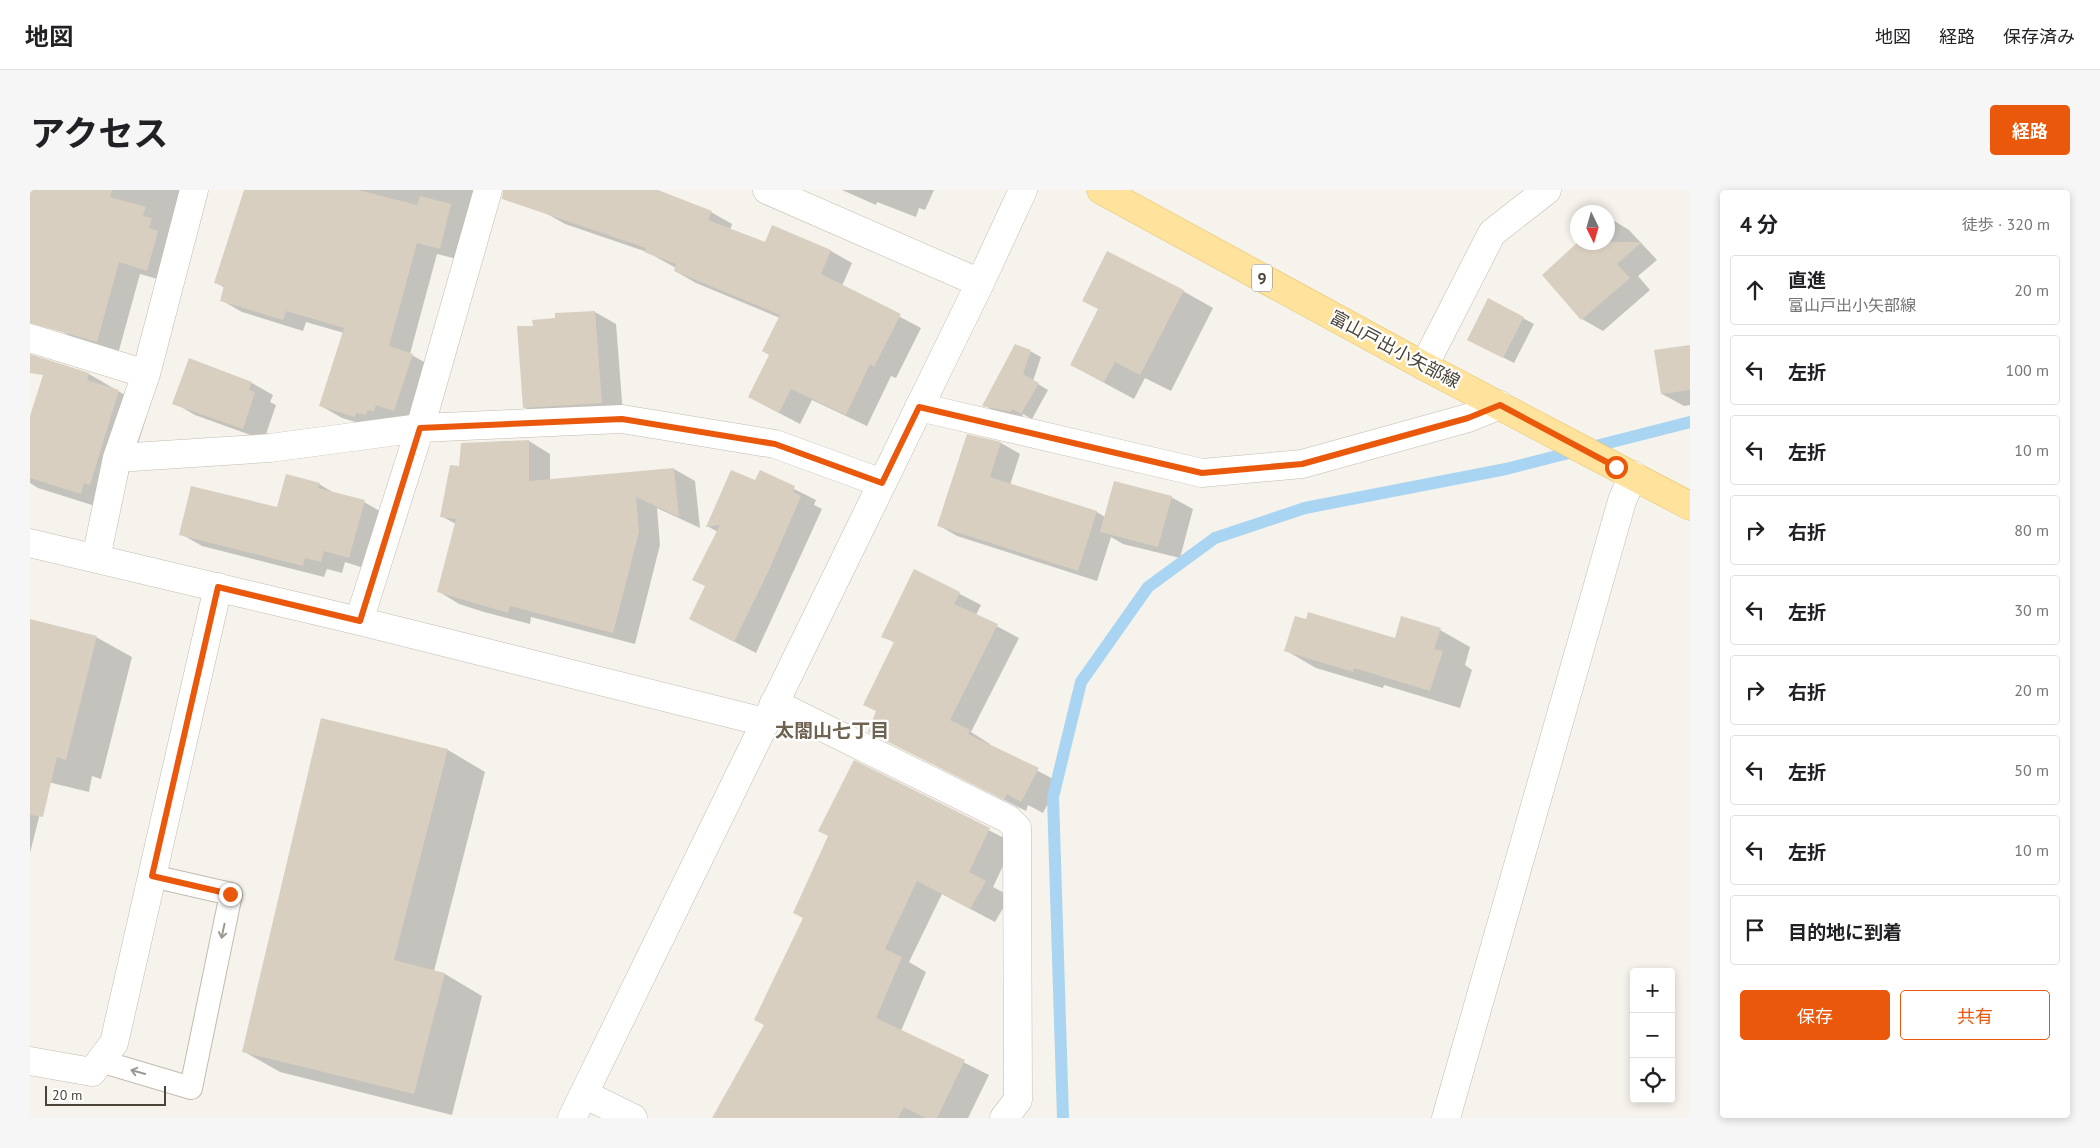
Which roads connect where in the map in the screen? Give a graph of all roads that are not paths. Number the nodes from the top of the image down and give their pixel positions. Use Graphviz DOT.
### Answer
graph roads {
  1 [pos="194,190"];
  2 [pos="488,190"];
  3 [pos="767,190"];
  4 [pos="1023,190"];
  5 [pos="1101,190"];
  6 [pos="1547,190"];
  7 [pos="980,283"];
  8 [pos="30,338"];
  9 [pos="1424,366"];
  10 [pos="146,374"];
  11 [pos="919,407"];
  12 [pos="1510,410"];
  13 [pos="420,428"];
  14 [pos="117,458"];
  15 [pos="1625,471"];
  16 [pos="882,483"];
  17 [pos="1690,506"];
  18 [pos="30,543"];
  19 [pos="96,558"];
  20 [pos="218,587"];
  21 [pos="360,621"];
  22 [pos="769,713"];
  23 [pos="152,876"];
  24 [pos="30,1061"];
  25 [pos="100,1061"];
  26 [pos="584,1094"];
  27 [pos="572,1118"];
  28 [pos="633,1118"];
  29 [pos="1004,1118"];
  30 [pos="1446,1118"];
  1 -- 10 [label="street"];
  2 -- 13 [label="street"];
  3 -- 7 [label="street"];
  4 -- 7 [label="street"];
  5 -- 9 [label="main road, 富山戸出小矢部線 / 9"];
  6 -- 9 [label="street"];
  7 -- 11 [label="street"];
  8 -- 10 [label="street"];
  9 -- 12 [label="main road, 富山戸出小矢部線 / 9"];
  10 -- 14 [label="street"];
  11 -- 12 [label="street"];
  11 -- 16 [label="street"];
  12 -- 15 [label="main road, 富山戸出小矢部線 / 9"];
  13 -- 14 [label="street"];
  13 -- 16 [label="street"];
  13 -- 21 [label="street"];
  14 -- 19 [label="street"];
  15 -- 17 [label="main road, 富山戸出小矢部線 / 9"];
  15 -- 30 [label="street"];
  16 -- 22 [label="street"];
  18 -- 19 [label="street"];
  19 -- 20 [label="street"];
  20 -- 21 [label="street"];
  20 -- 23 [label="street"];
  21 -- 22 [label="street"];
  22 -- 26 [label="street"];
  22 -- 29 [label="street"];
  23 -- 25 [label="street"];
  23 -- 25 [label="lane, one-way"];
  24 -- 25 [label="street"];
  26 -- 27 [label="street"];
  26 -- 28 [label="street"];
}
